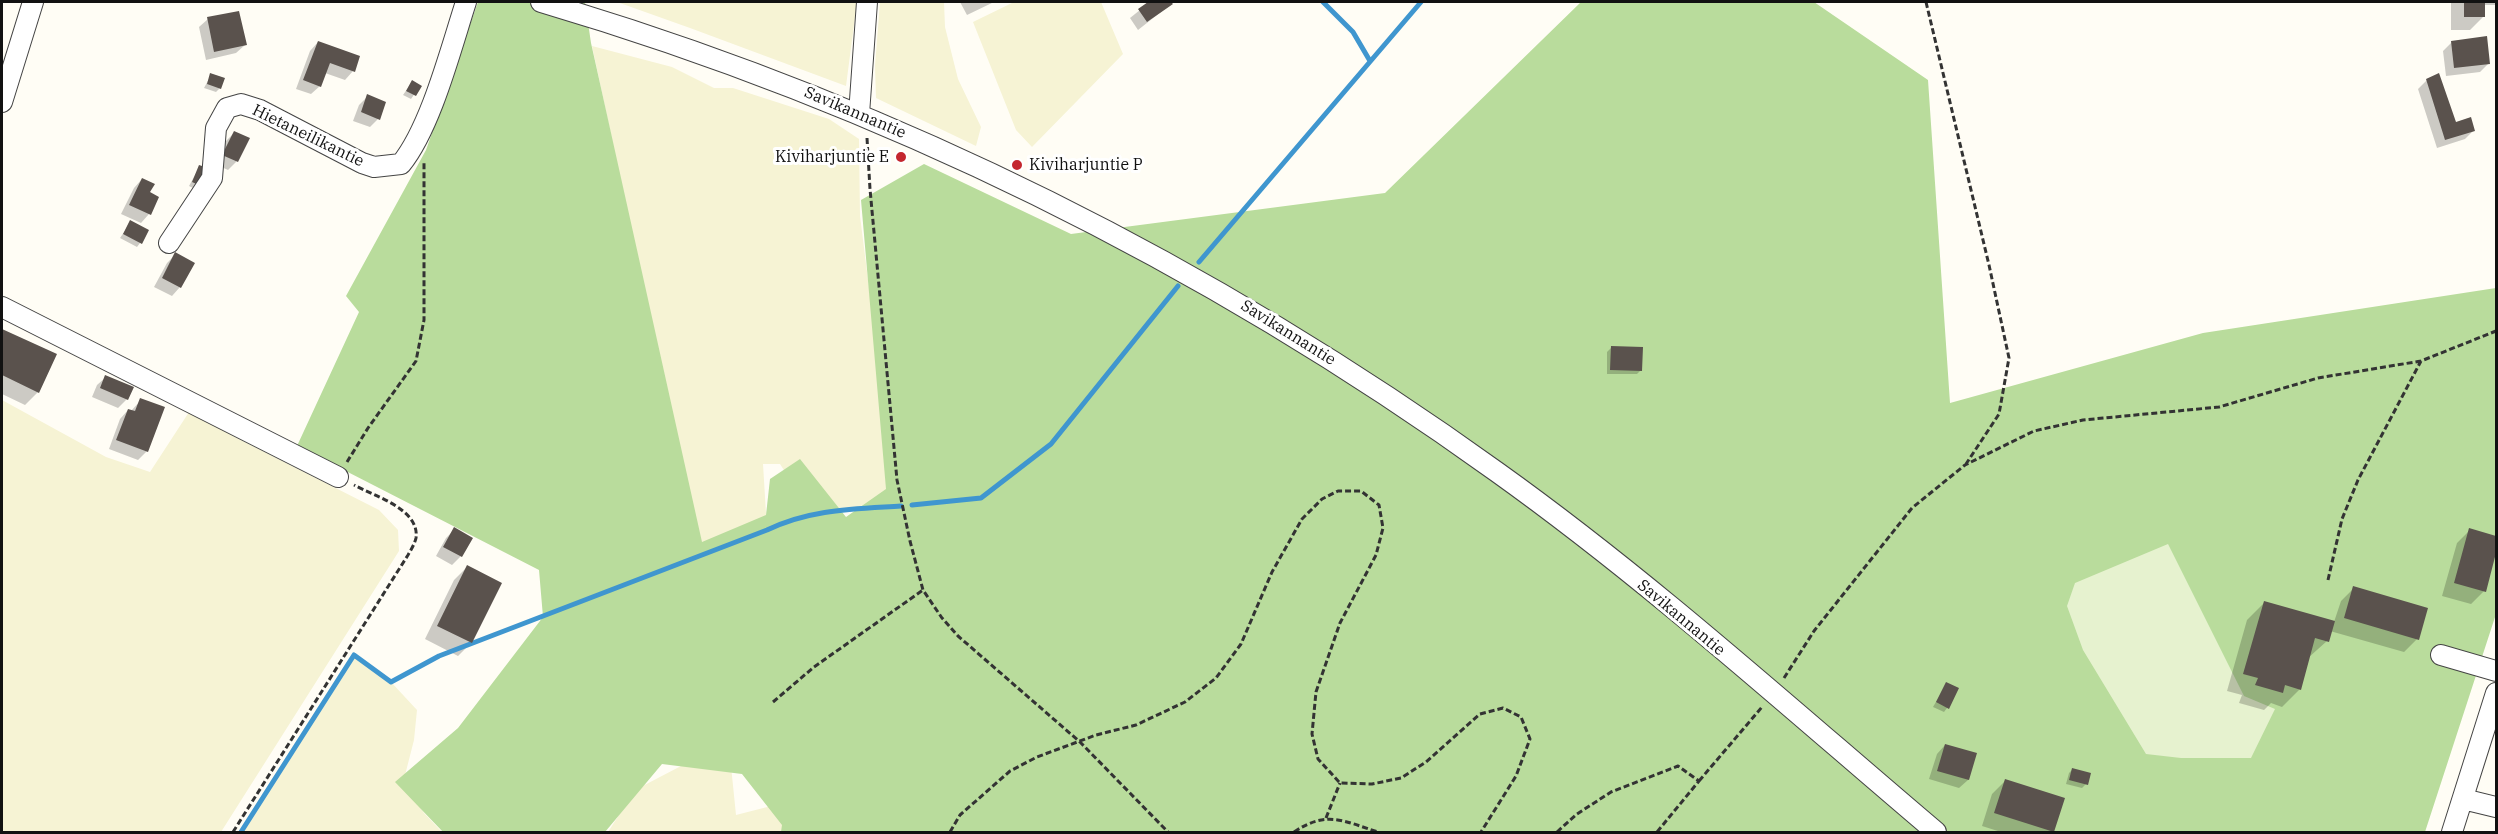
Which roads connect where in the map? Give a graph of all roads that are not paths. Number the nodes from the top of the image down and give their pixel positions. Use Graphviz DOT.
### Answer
graph roads {
  1 [pos="33,2"];
  2 [pos="466,2"];
  3 [pos="541,2"];
  4 [pos="867,2"];
  5 [pos="2,102"];
  6 [pos="863,116"];
  7 [pos="169,243"];
  8 [pos="2,307"];
  9 [pos="338,477"];
  10 [pos="2441,655"];
  11 [pos="2496,671"];
  12 [pos="2496,693"];
  13 [pos="2463,799"];
  14 [pos="2496,807"];
  15 [pos="1936,832"];
  16 [pos="2452,832"];
  1 -- 5 [label="street"];
  2 -- 7 [label="street, Hietaneilikantie"];
  3 -- 6 [label="street, Savikannantie"];
  4 -- 6 [label="street"];
  6 -- 15 [label="street, Savikannantie"];
  8 -- 9 [label="street"];
  10 -- 11 [label="street"];
  12 -- 13 [label="street"];
  13 -- 14 [label="street"];
  13 -- 16 [label="street"];
}
